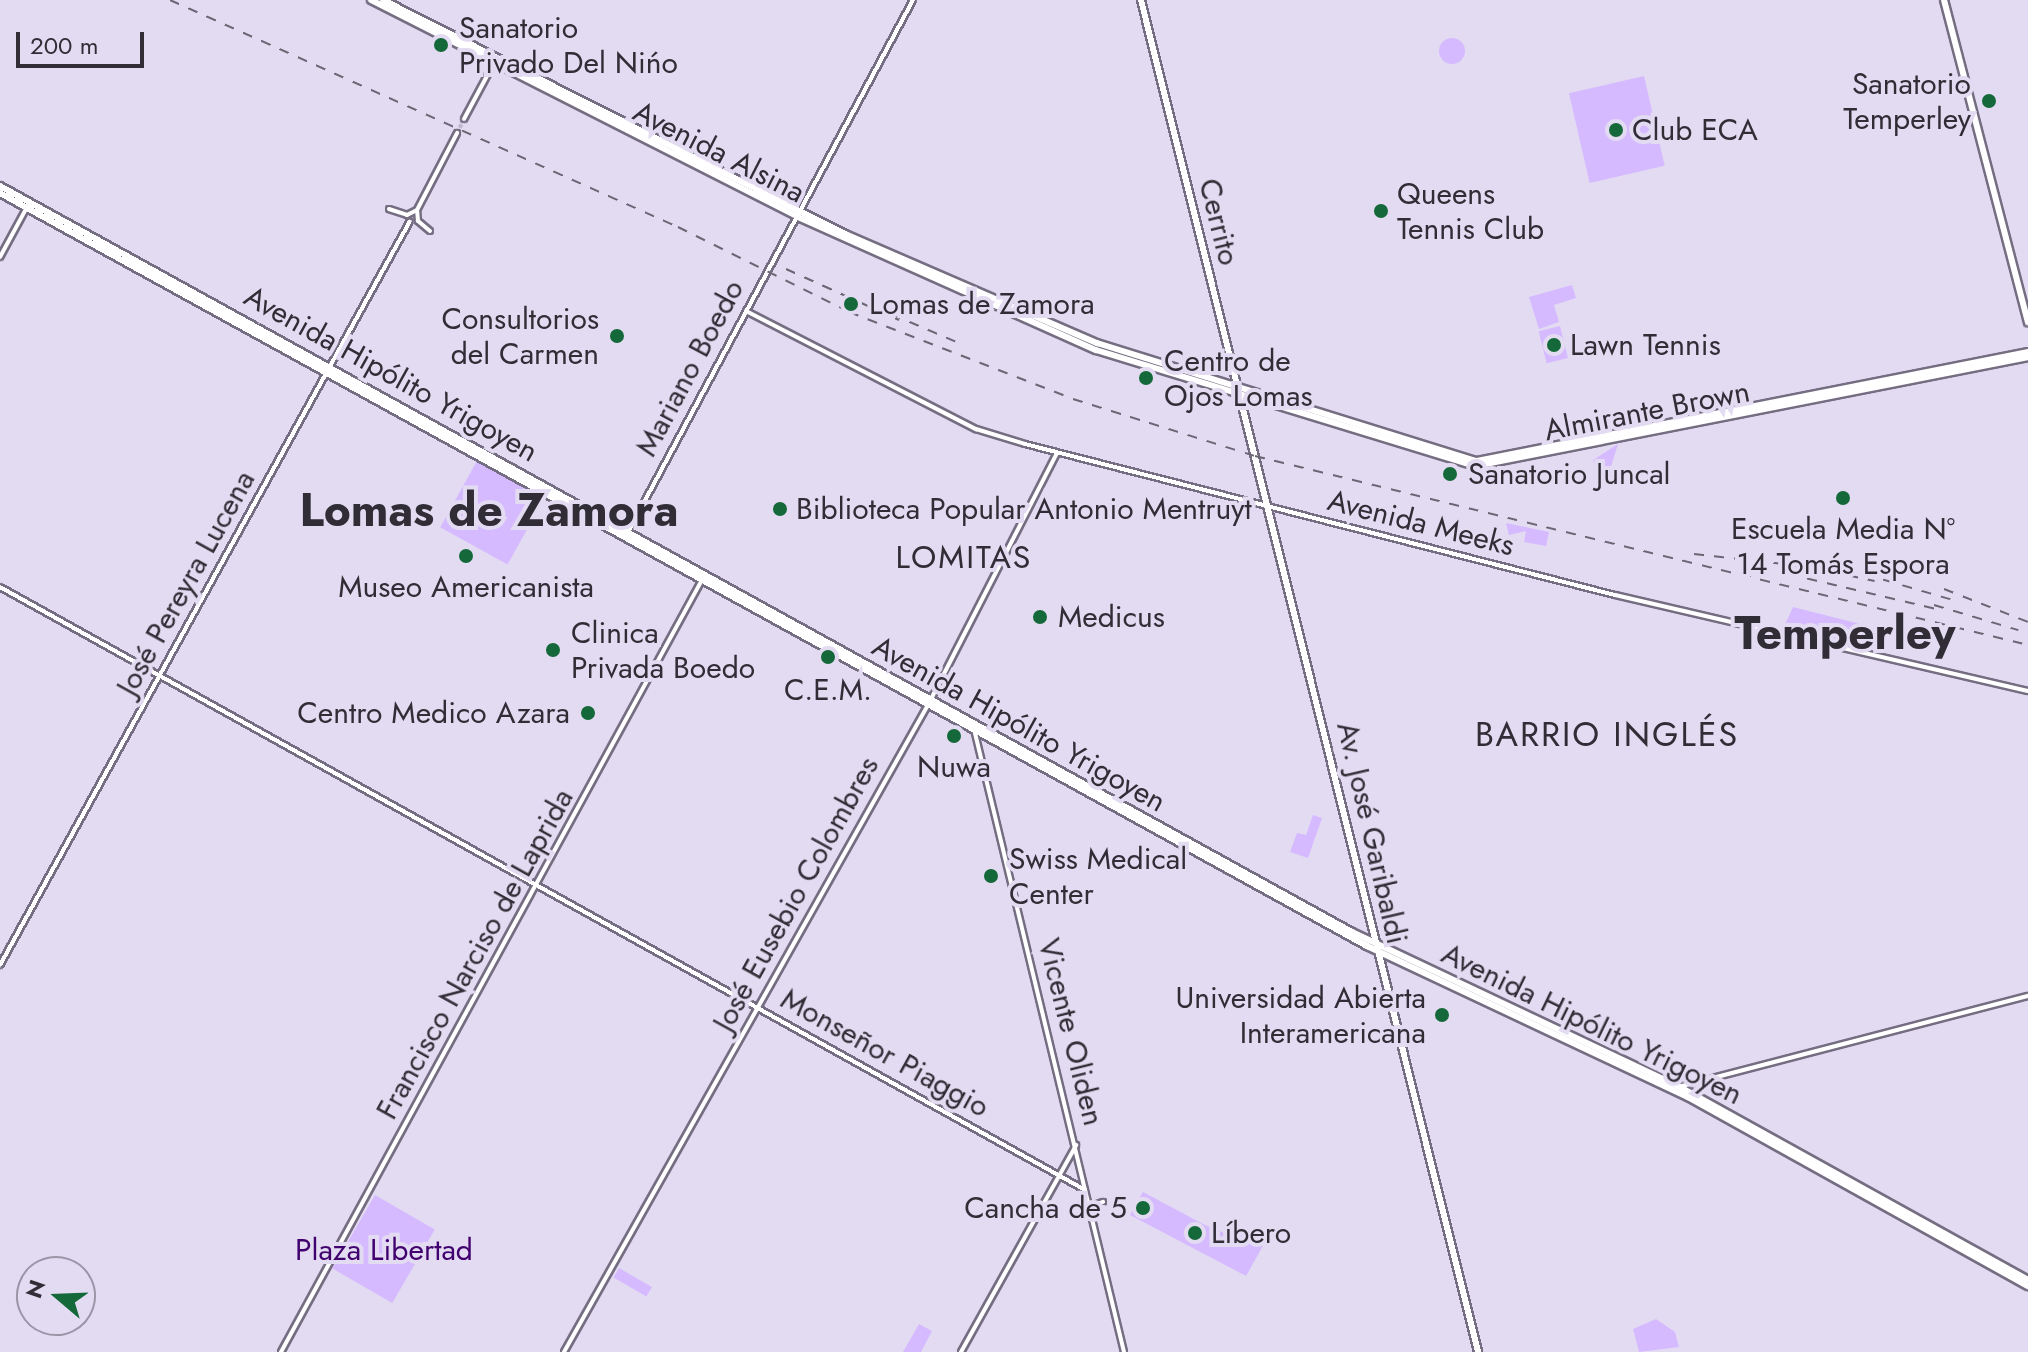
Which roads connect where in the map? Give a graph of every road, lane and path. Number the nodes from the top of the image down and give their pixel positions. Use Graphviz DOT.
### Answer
graph roads {
  1 [pos="371,0"];
  2 [pos="383,0"];
  3 [pos="913,0"];
  4 [pos="1141,0"];
  5 [pos="1944,0"];
  6 [pos="495,61"];
  7 [pos="464,119"];
  8 [pos="457,133"];
  9 [pos="0,186"];
  10 [pos="0,193"];
  11 [pos="28,205"];
  12 [pos="389,209"];
  13 [pos="417,210"];
  14 [pos="799,214"];
  15 [pos="410,221"];
  16 [pos="430,231"];
  17 [pos="878,251"];
  18 [pos="0,257"];
  19 [pos="746,311"];
  20 [pos="2028,322"];
  21 [pos="2028,354"];
  22 [pos="329,368"];
  23 [pos="1240,390"];
  24 [pos="1057,453"];
  25 [pos="1255,454"];
  26 [pos="1269,506"];
  27 [pos="627,534"];
  28 [pos="704,577"];
  29 [pos="0,587"];
  30 [pos="160,675"];
  31 [pos="2028,691"];
  32 [pos="929,702"];
  33 [pos="973,726"];
  34 [pos="538,885"];
  35 [pos="1377,948"];
  36 [pos="0,965"];
  37 [pos="2028,996"];
  38 [pos="758,1007"];
  39 [pos="1680,1087"];
  40 [pos="1076,1145"];
  41 [pos="1059,1175"];
  42 [pos="1085,1190"];
  43 [pos="1103,1202"];
  44 [pos="1089,1207"];
  45 [pos="2028,1283"];
  46 [pos="281,1352"];
  47 [pos="564,1352"];
  48 [pos="961,1352"];
  49 [pos="1124,1352"];
  50 [pos="1478,1352"];
  1 -- 6 [label="main road, Avenida Alsina"];
  2 -- 6 [label="main road, Avenida Alsina"];
  3 -- 14 [label="street, Mariano Boedo"];
  4 -- 23 [label="main road, Cerrito"];
  5 -- 20 [label="main road"];
  6 -- 7 [label="street"];
  6 -- 14 [label="main road, Avenida Alsina"];
  8 -- 13 [label="street"];
  9 -- 11 [label="main road, Avenida Hipólito Yrigoyen"];
  10 -- 11 [label="main road, Avenida Hipólito Yrigoyen"];
  11 -- 18 [label="street"];
  11 -- 22 [label="main road, Avenida Hipólito Yrigoyen"];
  12 -- 13 [label="street"];
  13 -- 16 [label="street"];
  14 -- 17 [label="main road, Avenida Alsina"];
  14 -- 19 [label="street, Mariano Boedo"];
  15 -- 22 [label="street, José Pereyra Lucena"];
  17 -- 23 [label="main road, Almirante Brown"];
  19 -- 24 [label="street, Avenida Meeks"];
  19 -- 27 [label="street, Mariano Boedo"];
  21 -- 23 [label="main road, Almirante Brown"];
  22 -- 27 [label="main road, Avenida Hipólito Yrigoyen"];
  22 -- 30 [label="street, José Pereyra Lucena"];
  23 -- 25 [label="main road, Cerrito"];
  24 -- 26 [label="street, Avenida Meeks"];
  24 -- 32 [label="street, José Eusebio Colombres"];
  25 -- 26 [label="main road, Av. José Garibaldi"];
  26 -- 31 [label="street, Avenida Meeks"];
  26 -- 35 [label="main road, Av. José Garibaldi"];
  27 -- 28 [label="main road, Avenida Hipólito Yrigoyen"];
  28 -- 32 [label="main road, Avenida Hipólito Yrigoyen"];
  28 -- 34 [label="street, Francisco Narciso de Laprida"];
  29 -- 30 [label="street, Monseñor Piaggio"];
  30 -- 34 [label="street, Monseñor Piaggio"];
  30 -- 36 [label="street, José Pereyra Lucena"];
  32 -- 33 [label="main road, Avenida Hipólito Yrigoyen"];
  32 -- 38 [label="street, José Eusebio Colombres"];
  33 -- 35 [label="main road, Avenida Hipólito Yrigoyen"];
  33 -- 40 [label="street, Vicente Oliden"];
  34 -- 38 [label="street, Monseñor Piaggio"];
  34 -- 46 [label="street, Francisco Narciso de Laprida"];
  35 -- 39 [label="main road, Avenida Hipólito Yrigoyen"];
  35 -- 45 [label="main road, Avenida Hipólito Yrigoyen"];
  35 -- 50 [label="main road, Av. José Garibaldi"];
  37 -- 39 [label="street"];
  38 -- 41 [label="street, Monseñor Piaggio"];
  38 -- 47 [label="street, José Eusebio Colombres"];
  39 -- 45 [label="main road, Avenida Hipólito Yrigoyen"];
  40 -- 41 [label="street"];
  40 -- 42 [label="street, Vicente Oliden"];
  41 -- 42 [label="street, Monseñor Piaggio"];
  41 -- 48 [label="street"];
  42 -- 44 [label="street, Vicente Oliden"];
  43 -- 44 [label="street"];
  44 -- 49 [label="street, Vicente Oliden"];
}
